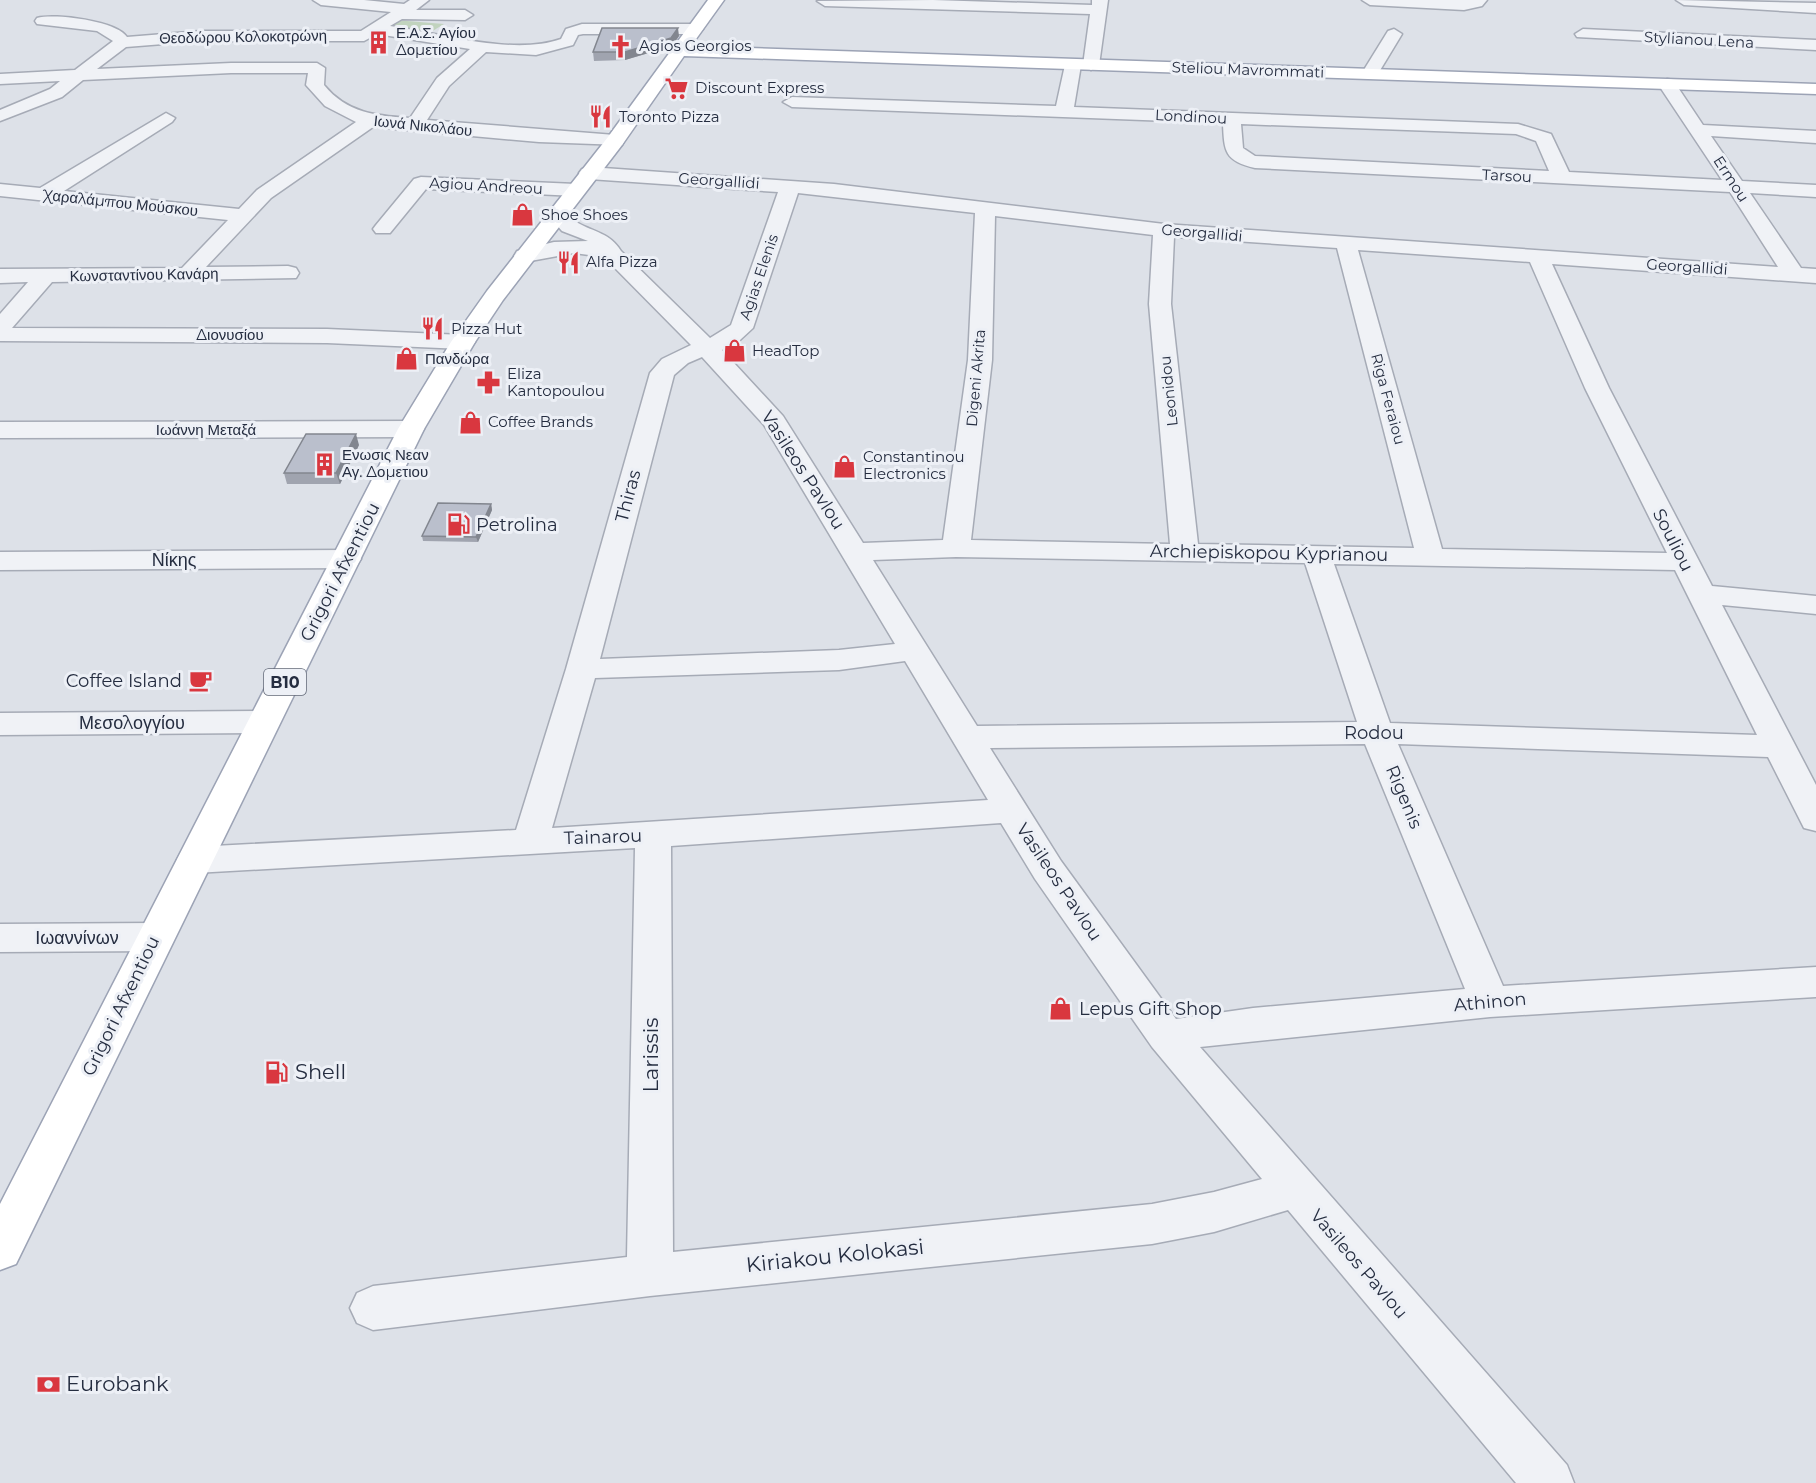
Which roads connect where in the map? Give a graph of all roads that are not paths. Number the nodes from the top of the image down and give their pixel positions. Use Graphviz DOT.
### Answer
graph roads {
  1 [pos="321,0"];
  2 [pos="422,0"];
  3 [pos="716,0"];
  4 [pos="1370,0"];
  5 [pos="1479,0"];
  6 [pos="1684,0"];
  7 [pos="825,1"];
  8 [pos="921,1"];
  9 [pos="1099,5"];
  10 [pos="1816,8"];
  11 [pos="402,11"];
  12 [pos="465,15"];
  13 [pos="43,21"];
  14 [pos="695,29"];
  15 [pos="369,32"];
  16 [pos="1394,34"];
  17 [pos="1583,34"];
  18 [pos="122,42"];
  19 [pos="1816,45"];
  20 [pos="481,48"];
  21 [pos="680,51"];
  22 [pos="326,62"];
  23 [pos="1074,65"];
  24 [pos="1091,65"];
  25 [pos="1370,73"];
  26 [pos="81,75"];
  27 [pos="0,79"];
  28 [pos="1667,84"];
  29 [pos="1816,89"];
  30 [pos="792,103"];
  31 [pos="1064,112"];
  32 [pos="0,116"];
  33 [pos="166,118"];
  34 [pos="1232,119"];
  35 [pos="369,121"];
  36 [pos="416,124"];
  37 [pos="1700,130"];
  38 [pos="1816,137"];
  39 [pos="615,141"];
  40 [pos="1562,179"];
  41 [pos="790,187"];
  42 [pos="1737,188"];
  43 [pos="0,190"];
  44 [pos="1816,191"];
  45 [pos="574,192"];
  46 [pos="43,195"];
  47 [pos="985,208"];
  48 [pos="242,215"];
  49 [pos="383,229"];
  50 [pos="1164,230"];
  51 [pos="1346,243"];
  52 [pos="612,254"];
  53 [pos="525,256"];
  54 [pos="1538,257"];
  55 [pos="288,273"];
  56 [pos="188,274"];
  57 [pos="1794,274"];
  58 [pos="0,276"];
  59 [pos="45,276"];
  60 [pos="1816,276"];
  61 [pos="0,329"];
  62 [pos="463,342"];
  63 [pos="706,347"];
  64 [pos="411,429"];
  65 [pos="0,430"];
  66 [pos="956,548"];
  67 [pos="1185,551"];
  68 [pos="855,552"];
  69 [pos="1316,554"];
  70 [pos="1430,556"];
  71 [pos="347,559"];
  72 [pos="0,561"];
  73 [pos="1683,562"];
  74 [pos="1701,594"];
  75 [pos="1816,605"];
  76 [pos="913,651"];
  77 [pos="582,669"];
  78 [pos="264,722"];
  79 [pos="0,724"];
  80 [pos="1377,733"];
  81 [pos="967,737"];
  82 [pos="1781,747"];
  83 [pos="1010,810"];
  84 [pos="1816,819"];
  85 [pos="653,835"];
  86 [pos="531,840"];
  87 [pos="195,860"];
  88 [pos="155,937"];
  89 [pos="0,938"];
  90 [pos="1816,982"];
  91 [pos="1490,1002"];
  92 [pos="1166,1036"];
  93 [pos="1295,1189"];
  94 [pos="3,1239"];
  95 [pos="650,1275"];
  96 [pos="373,1308"];
  97 [pos="1549,1483"];
  1 -- 11 [label="street"];
  2 -- 11 [label="street"];
  3 -- 14 [label="main road, Grigori Afxentiou / B10"];
  4 -- 5 [label="street"];
  6 -- 10 [label="street"];
  7 -- 8 [label="street"];
  8 -- 9 [label="street"];
  9 -- 24 [label="street"];
  11 -- 12 [label="street"];
  11 -- 15 [label="street"];
  13 -- 18 [label="street"];
  14 -- 20 [label="street, Θεοδώρου Κολοκοτρώνη"];
  14 -- 21 [label="main road, Grigori Afxentiou / B10"];
  15 -- 18 [label="street, Θεοδώρου Κολοκοτρώνη"];
  15 -- 20 [label="street, Θεοδώρου Κολοκοτρώνη"];
  15 -- 22 [label="street"];
  16 -- 25 [label="street"];
  17 -- 19 [label="street, Stylianou Lena"];
  18 -- 26 [label="street"];
  20 -- 36 [label="street"];
  21 -- 23 [label="main road, Steliou Mavrommati"];
  21 -- 39 [label="main road, Grigori Afxentiou / B10"];
  22 -- 26 [label="street"];
  22 -- 35 [label="street, Ιωνά Νικολάου"];
  23 -- 24 [label="main road, Steliou Mavrommati"];
  23 -- 31 [label="street"];
  24 -- 25 [label="main road, Steliou Mavrommati"];
  25 -- 28 [label="main road, Steliou Mavrommati"];
  26 -- 27 [label="street"];
  26 -- 32 [label="street"];
  28 -- 29 [label="main road, Steliou Mavrommati"];
  28 -- 37 [label="street, Ermou"];
  30 -- 31 [label="street, Londinou"];
  31 -- 34 [label="street, Londinou"];
  33 -- 46 [label="street"];
  34 -- 40 [label="street, Londinou"];
  34 -- 40 [label="street, Tarsou"];
  35 -- 36 [label="street, Ιωνά Νικολάου"];
  35 -- 48 [label="street"];
  36 -- 39 [label="street, Ιωνά Νικολάου"];
  37 -- 38 [label="street"];
  37 -- 42 [label="street, Ermou"];
  39 -- 45 [label="main road, Grigori Afxentiou / B10"];
  40 -- 42 [label="street, Tarsou"];
  41 -- 45 [label="street, Georgallidi"];
  41 -- 47 [label="street, Georgallidi"];
  41 -- 63 [label="street, Agias Elenis"];
  42 -- 44 [label="street, Tarsou"];
  42 -- 57 [label="street, Ermou"];
  43 -- 46 [label="street, Χαραλάμπου Μούσκου"];
  45 -- 49 [label="street, Agiou Andreou"];
  45 -- 52 [label="street, Vasileos Pavlou"];
  45 -- 53 [label="main road, Grigori Afxentiou / B10"];
  46 -- 48 [label="street, Χαραλάμπου Μούσκου"];
  47 -- 50 [label="street, Georgallidi"];
  47 -- 66 [label="street, Digeni Akrita"];
  48 -- 56 [label="street"];
  50 -- 51 [label="street, Georgallidi"];
  50 -- 67 [label="street, Leonidou"];
  51 -- 54 [label="street, Georgallidi"];
  51 -- 70 [label="street, Riga Feraiou"];
  52 -- 53 [label="street"];
  52 -- 63 [label="street, Vasileos Pavlou"];
  53 -- 62 [label="main road, Grigori Afxentiou / B10"];
  54 -- 57 [label="street, Georgallidi"];
  54 -- 73 [label="street, Souliou"];
  55 -- 56 [label="street, Κωνσταντίνου Κανάρη"];
  56 -- 59 [label="street, Κωνσταντίνου Κανάρη"];
  57 -- 60 [label="street, Georgallidi"];
  58 -- 59 [label="street, Κωνσταντίνου Κανάρη"];
  59 -- 61 [label="street, Διονυσίου"];
  61 -- 62 [label="street, Διονυσίου"];
  62 -- 64 [label="main road, Grigori Afxentiou / B10"];
  63 -- 68 [label="street, Vasileos Pavlou"];
  63 -- 77 [label="street, Thiras"];
  64 -- 65 [label="street, Ιωάννη Μεταξά"];
  64 -- 71 [label="main road, Grigori Afxentiou / B10"];
  66 -- 67 [label="street, Archiepiskopou Kyprianou"];
  66 -- 68 [label="street, Archiepiskopou Kyprianou"];
  67 -- 69 [label="street, Archiepiskopou Kyprianou"];
  68 -- 76 [label="street, Vasileos Pavlou"];
  69 -- 70 [label="street, Archiepiskopou Kyprianou"];
  69 -- 80 [label="street, Rigenis"];
  70 -- 73 [label="street, Archiepiskopou Kyprianou"];
  71 -- 72 [label="street, Νίκης"];
  71 -- 78 [label="main road, Grigori Afxentiou / B10"];
  73 -- 74 [label="street, Souliou"];
  74 -- 75 [label="street"];
  74 -- 82 [label="street, Souliou"];
  76 -- 77 [label="street"];
  76 -- 81 [label="street, Vasileos Pavlou"];
  77 -- 86 [label="street, Thiras"];
  78 -- 79 [label="street, Μεσολογγίου"];
  78 -- 87 [label="main road, Grigori Afxentiou / B10"];
  80 -- 81 [label="street, Rodou"];
  80 -- 82 [label="street, Rodou"];
  80 -- 91 [label="street, Rigenis"];
  81 -- 83 [label="street, Vasileos Pavlou"];
  82 -- 84 [label="street, Souliou"];
  83 -- 85 [label="street, Tainarou"];
  83 -- 92 [label="street, Vasileos Pavlou"];
  85 -- 86 [label="street, Tainarou"];
  85 -- 95 [label="street, Larissis"];
  86 -- 87 [label="street, Tainarou"];
  87 -- 88 [label="main road, Grigori Afxentiou / B10"];
  88 -- 89 [label="street, Ιωαννίνων"];
  88 -- 94 [label="main road, Grigori Afxentiou / B10"];
  90 -- 91 [label="street, Athinon"];
  91 -- 92 [label="street, Athinon"];
  92 -- 93 [label="street, Vasileos Pavlou"];
  93 -- 95 [label="street, Kiriakou Kolokasi"];
  93 -- 97 [label="street, Vasileos Pavlou"];
  95 -- 96 [label="street, Kiriakou Kolokasi"];
}
